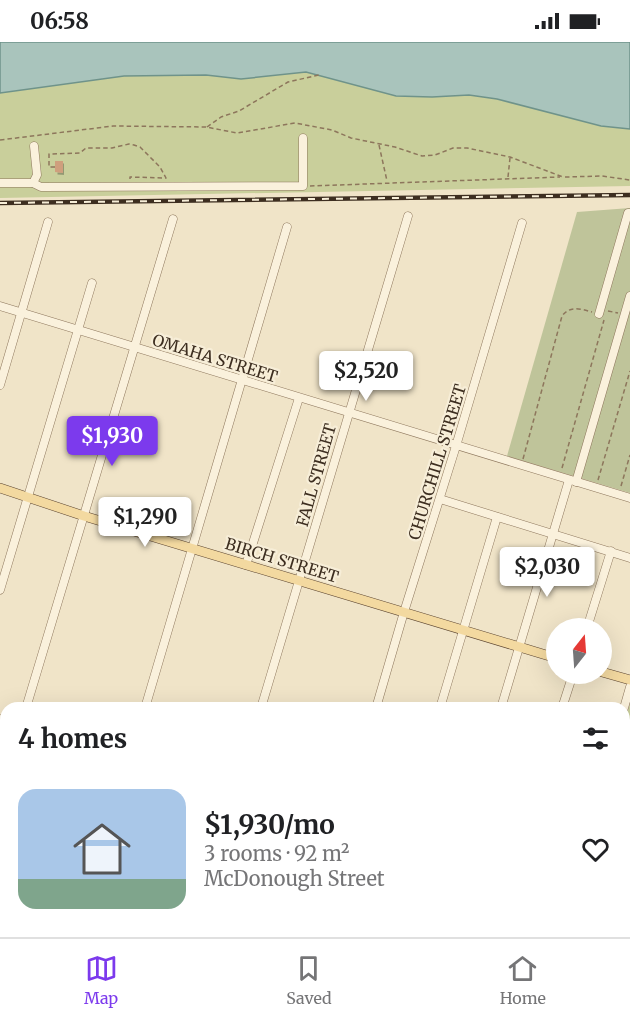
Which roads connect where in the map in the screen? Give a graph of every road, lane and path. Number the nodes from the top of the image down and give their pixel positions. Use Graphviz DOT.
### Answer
graph roads {
  1 [pos="319,75"];
  2 [pos="206,127"];
  3 [pos="303,138"];
  4 [pos="0,141"];
  5 [pos="379,144"];
  6 [pos="34,146"];
  7 [pos="510,157"];
  8 [pos="55,167"];
  9 [pos="563,177"];
  10 [pos="508,178"];
  11 [pos="630,180"];
  12 [pos="387,182"];
  13 [pos="0,183"];
  14 [pos="33,183"];
  15 [pos="130,186"];
  16 [pos="303,186"];
  17 [pos="630,213"];
  18 [pos="408,216"];
  19 [pos="173,219"];
  20 [pos="48,222"];
  21 [pos="522,223"];
  22 [pos="287,227"];
  23 [pos="92,283"];
  24 [pos="630,296"];
  25 [pos="0,306"];
  26 [pos="21,312"];
  27 [pos="625,314"];
  28 [pos="602,315"];
  29 [pos="78,330"];
  30 [pos="134,347"];
  31 [pos="630,372"];
  32 [pos="242,380"];
  33 [pos="0,385"];
  34 [pos="299,398"];
  35 [pos="349,413"];
  36 [pos="456,446"];
  37 [pos="630,455"];
  38 [pos="521,465"];
  39 [pos="559,477"];
  40 [pos="573,481"];
  41 [pos="0,488"];
  42 [pos="596,488"];
  43 [pos="619,495"];
  44 [pos="28,497"];
  45 [pos="630,498"];
  46 [pos="440,499"];
  47 [pos="84,516"];
  48 [pos="497,517"];
  49 [pos="553,535"];
  50 [pos="192,548"];
  51 [pos="611,551"];
  52 [pos="630,558"];
  53 [pos="246,565"];
  54 [pos="300,581"];
  55 [pos="0,590"];
  56 [pos="404,612"];
  57 [pos="590,618"];
  58 [pos="463,630"];
  59 [pos="519,646"];
  60 [pos="546,655"];
  61 [pos="612,675"];
  62 [pos="630,680"];
  63 [pos="570,684"];
  64 [pos="630,687"];
  65 [pos="28,702"];
  66 [pos="147,702"];
  67 [pos="263,702"];
  68 [pos="378,702"];
  69 [pos="442,702"];
  70 [pos="503,702"];
  71 [pos="564,702"];
  72 [pos="626,702"];
  1 -- 2 [label="path"];
  2 -- 4 [label="path"];
  2 -- 5 [label="path"];
  3 -- 16 [label="street"];
  5 -- 7 [label="path"];
  5 -- 12 [label="path"];
  6 -- 14 [label="street"];
  7 -- 9 [label="path"];
  7 -- 10 [label="path"];
  8 -- 15 [label="path"];
  9 -- 10 [label="path"];
  9 -- 11 [label="path"];
  10 -- 12 [label="path"];
  12 -- 16 [label="path"];
  13 -- 14 [label="street"];
  14 -- 15 [label="street"];
  15 -- 16 [label="street"];
  17 -- 28 [label="street"];
  18 -- 35 [label="street, FALL STREET"];
  19 -- 30 [label="street"];
  20 -- 26 [label="street"];
  21 -- 36 [label="street, CHURCHILL STREET"];
  22 -- 32 [label="street"];
  23 -- 29 [label="street"];
  24 -- 27 [label="street"];
  25 -- 26 [label="street, OMAHA STREET"];
  26 -- 29 [label="street, OMAHA STREET"];
  26 -- 33 [label="street"];
  27 -- 28 [label="path"];
  27 -- 40 [label="street"];
  28 -- 38 [label="path"];
  28 -- 39 [label="path"];
  29 -- 30 [label="street, OMAHA STREET"];
  29 -- 44 [label="street"];
  30 -- 32 [label="street, OMAHA STREET"];
  30 -- 47 [label="street"];
  31 -- 42 [label="path"];
  32 -- 34 [label="street, OMAHA STREET"];
  32 -- 50 [label="street"];
  34 -- 35 [label="street, OMAHA STREET"];
  34 -- 53 [label="street"];
  35 -- 36 [label="street, OMAHA STREET"];
  35 -- 54 [label="street, FALL STREET"];
  36 -- 38 [label="street, OMAHA STREET"];
  36 -- 46 [label="street, CHURCHILL STREET"];
  37 -- 43 [label="path"];
  38 -- 39 [label="street, OMAHA STREET"];
  39 -- 40 [label="street, OMAHA STREET"];
  40 -- 42 [label="street, OMAHA STREET"];
  40 -- 49 [label="street"];
  41 -- 44 [label="main road, BIRCH STREET"];
  42 -- 43 [label="street, OMAHA STREET"];
  43 -- 45 [label="street, OMAHA STREET"];
  44 -- 47 [label="main road, BIRCH STREET"];
  44 -- 55 [label="street"];
  46 -- 48 [label="street"];
  46 -- 56 [label="street, CHURCHILL STREET"];
  47 -- 50 [label="main road, BIRCH STREET"];
  47 -- 65 [label="street"];
  48 -- 49 [label="street"];
  48 -- 58 [label="street"];
  49 -- 51 [label="street"];
  49 -- 59 [label="street"];
  50 -- 53 [label="main road, BIRCH STREET"];
  50 -- 66 [label="street"];
  51 -- 52 [label="street"];
  51 -- 57 [label="street"];
  53 -- 54 [label="main road, BIRCH STREET"];
  54 -- 56 [label="main road, BIRCH STREET"];
  54 -- 67 [label="street, FALL STREET"];
  56 -- 58 [label="main road, BIRCH STREET"];
  56 -- 68 [label="street, CHURCHILL STREET"];
  58 -- 59 [label="main road, BIRCH STREET"];
  58 -- 69 [label="street"];
  59 -- 60 [label="main road, BIRCH STREET"];
  59 -- 70 [label="street"];
  61 -- 62 [label="main road"];
  63 -- 71 [label="street"];
  64 -- 72 [label="street"];
}
